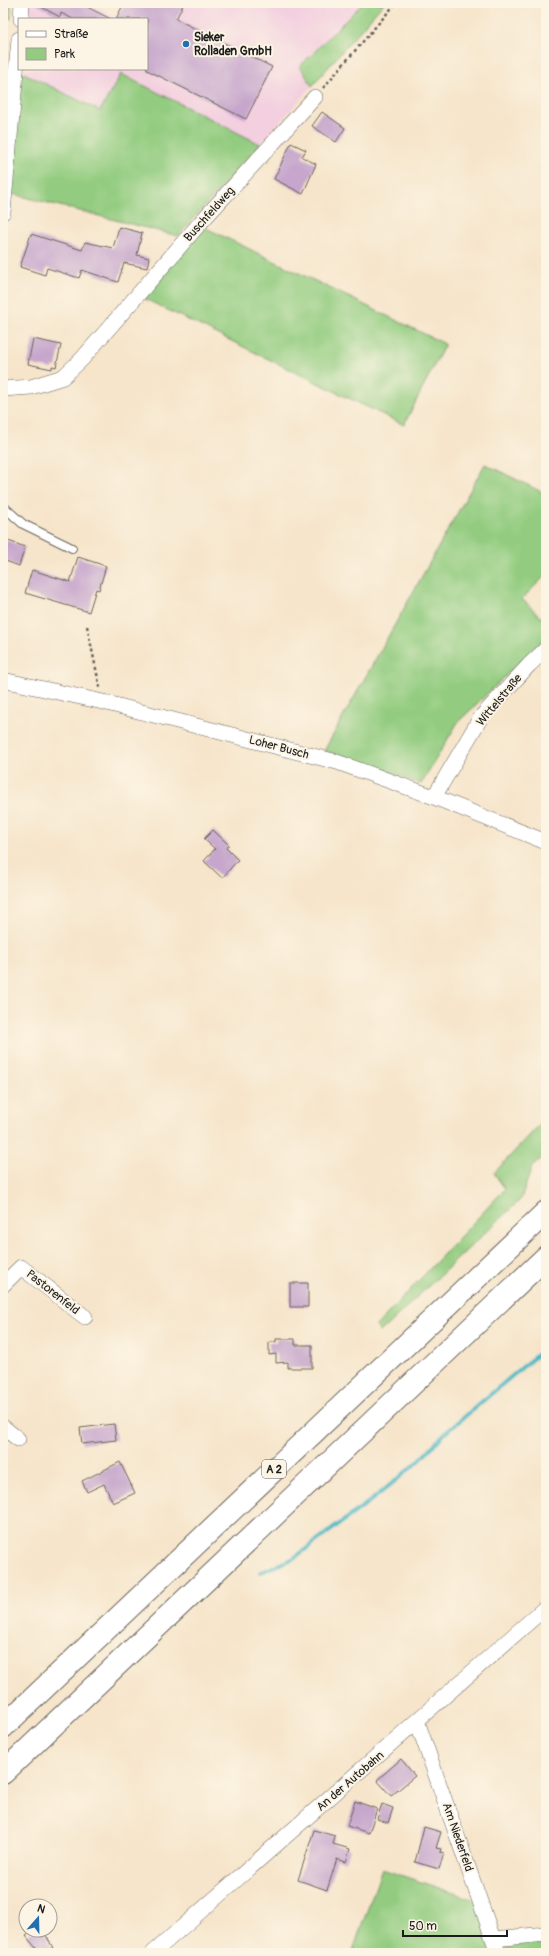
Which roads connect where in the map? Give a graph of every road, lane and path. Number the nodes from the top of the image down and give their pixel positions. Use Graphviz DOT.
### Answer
graph roads {
  1 [pos="22,3"];
  2 [pos="396,3"];
  3 [pos="21,18"];
  4 [pos="18,50"];
  5 [pos="315,97"];
  6 [pos="3,212"];
  7 [pos="3,389"];
  8 [pos="3,506"];
  9 [pos="72,548"];
  10 [pos="87,626"];
  11 [pos="546,649"];
  12 [pos="3,680"];
  13 [pos="103,702"];
  14 [pos="434,797"];
  15 [pos="546,842"];
  16 [pos="546,1212"];
  17 [pos="546,1257"];
  18 [pos="3,1284"];
  19 [pos="85,1317"];
  20 [pos="3,1427"];
  21 [pos="18,1439"];
  22 [pos="546,1608"];
  23 [pos="417,1721"];
  24 [pos="3,1728"];
  25 [pos="3,1772"];
  26 [pos="546,1934"];
  27 [pos="496,1946"];
  28 [pos="153,1953"];
  1 -- 3 [label="street"];
  2 -- 5 [label="path"];
  4 -- 6 [label="street"];
  5 -- 7 [label="street, Buschfeldweg"];
  8 -- 9 [label="lane"];
  10 -- 13 [label="path"];
  11 -- 14 [label="street, Wittelstraße"];
  12 -- 13 [label="street, Loher Busch"];
  13 -- 14 [label="street, Loher Busch"];
  14 -- 15 [label="street, Loher Busch"];
  16 -- 24 [label="highway, A 2"];
  17 -- 25 [label="highway"];
  18 -- 19 [label="street, Pastorenfeld"];
  20 -- 21 [label="street"];
  22 -- 23 [label="street, An der Autobahn"];
  23 -- 27 [label="street, Am Niederfeld"];
  23 -- 28 [label="street, An der Autobahn"];
  26 -- 27 [label="street"];
}
